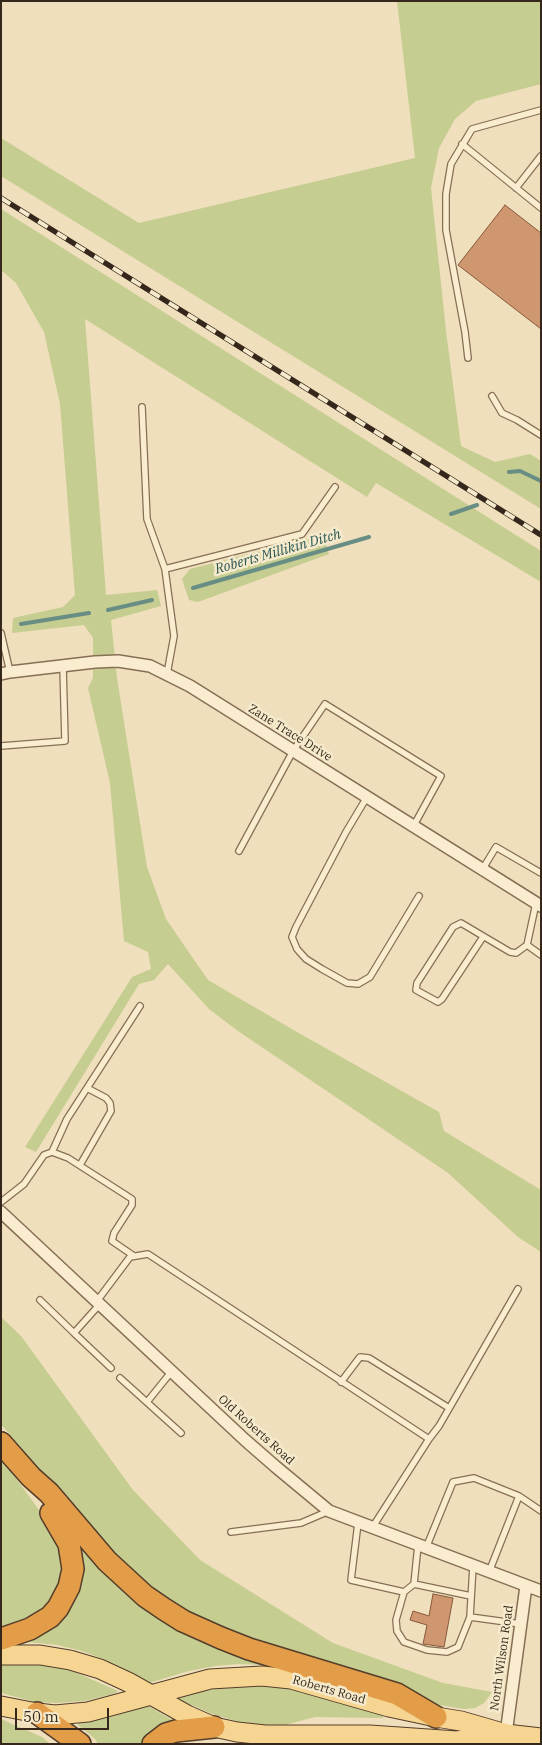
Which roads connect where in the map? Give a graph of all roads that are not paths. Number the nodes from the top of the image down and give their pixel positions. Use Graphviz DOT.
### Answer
graph roads {
  1 [pos="541,110"];
  2 [pos="462,144"];
  3 [pos="541,156"];
  4 [pos="516,188"];
  5 [pos="541,208"];
  6 [pos="468,358"];
  7 [pos="492,396"];
  8 [pos="142,407"];
  9 [pos="541,435"];
  10 [pos="335,487"];
  11 [pos="166,569"];
  12 [pos="1,633"];
  13 [pos="63,666"];
  14 [pos="6,673"];
  15 [pos="167,674"];
  16 [pos="1,746"];
  17 [pos="293,751"];
  18 [pos="367,797"];
  19 [pos="414,827"];
  20 [pos="238,851"];
  21 [pos="482,870"];
  22 [pos="541,873"];
  23 [pos="419,896"];
  24 [pos="538,905"];
  25 [pos="483,937"];
  26 [pos="527,945"];
  27 [pos="541,955"];
  28 [pos="140,1006"];
  29 [pos="87,1088"];
  30 [pos="52,1152"];
  31 [pos="80,1165"];
  32 [pos="1,1202"];
  33 [pos="1,1212"];
  34 [pos="134,1256"];
  35 [pos="518,1289"];
  36 [pos="40,1300"];
  37 [pos="98,1303"];
  38 [pos="74,1332"];
  39 [pos="111,1368"];
  40 [pos="172,1372"];
  41 [pos="120,1378"];
  42 [pos="341,1382"];
  43 [pos="147,1402"];
  44 [pos="449,1408"];
  45 [pos="181,1433"];
  46 [pos="429,1439"];
  47 [pos="1,1443"];
  48 [pos="31,1477"];
  49 [pos="519,1496"];
  50 [pos="329,1511"];
  51 [pos="541,1511"];
  52 [pos="358,1522"];
  53 [pos="372,1528"];
  54 [pos="231,1532"];
  55 [pos="422,1546"];
  56 [pos="472,1566"];
  57 [pos="489,1572"];
  58 [pos="414,1584"];
  59 [pos="526,1586"];
  60 [pos="404,1592"];
  61 [pos="541,1592"];
  62 [pos="471,1596"];
  63 [pos="470,1617"];
  64 [pos="521,1624"];
  65 [pos="1,1639"];
  66 [pos="1,1655"];
  67 [pos="151,1695"];
  68 [pos="1,1706"];
  69 [pos="37,1713"];
  70 [pos="436,1717"];
  71 [pos="214,1727"];
  72 [pos="506,1734"];
  73 [pos="541,1738"];
  74 [pos="80,1744"];
  75 [pos="153,1744"];
  1 -- 2 [label="lane"];
  2 -- 4 [label="lane"];
  2 -- 6 [label="lane"];
  3 -- 4 [label="lane"];
  4 -- 5 [label="lane"];
  7 -- 9 [label="lane"];
  8 -- 11 [label="lane"];
  10 -- 11 [label="lane"];
  11 -- 15 [label="lane"];
  12 -- 14 [label="lane"];
  13 -- 14 [label="street, Zane Trace Drive"];
  13 -- 15 [label="street, Zane Trace Drive"];
  13 -- 16 [label="lane"];
  15 -- 17 [label="street, Zane Trace Drive"];
  17 -- 18 [label="street, Zane Trace Drive"];
  17 -- 19 [label="lane"];
  17 -- 20 [label="lane"];
  18 -- 19 [label="street, Zane Trace Drive"];
  18 -- 23 [label="lane"];
  19 -- 21 [label="street, Zane Trace Drive"];
  21 -- 22 [label="lane"];
  21 -- 24 [label="street, Zane Trace Drive"];
  24 -- 26 [label="lane"];
  25 -- 25 [label="lane"];
  25 -- 26 [label="lane"];
  26 -- 27 [label="lane"];
  28 -- 29 [label="lane"];
  29 -- 30 [label="lane"];
  29 -- 31 [label="lane"];
  30 -- 31 [label="lane"];
  30 -- 32 [label="lane"];
  31 -- 34 [label="lane"];
  33 -- 37 [label="street, Old Roberts Road"];
  34 -- 37 [label="lane"];
  34 -- 42 [label="lane"];
  35 -- 44 [label="lane"];
  36 -- 38 [label="lane"];
  37 -- 38 [label="lane"];
  37 -- 40 [label="street, Old Roberts Road"];
  38 -- 39 [label="lane"];
  40 -- 43 [label="lane"];
  40 -- 50 [label="street, Old Roberts Road"];
  41 -- 43 [label="lane"];
  42 -- 44 [label="lane"];
  42 -- 46 [label="lane"];
  43 -- 45 [label="lane"];
  44 -- 46 [label="lane"];
  46 -- 53 [label="lane"];
  47 -- 48 [label="highway"];
  48 -- 65 [label="highway"];
  48 -- 70 [label="highway"];
  49 -- 51 [label="lane"];
  49 -- 55 [label="lane"];
  49 -- 57 [label="lane"];
  50 -- 52 [label="street, Old Roberts Road"];
  50 -- 54 [label="lane"];
  52 -- 53 [label="street, Old Roberts Road"];
  52 -- 60 [label="lane"];
  53 -- 55 [label="street, Old Roberts Road"];
  55 -- 56 [label="street, Old Roberts Road"];
  55 -- 58 [label="lane"];
  56 -- 57 [label="street, Old Roberts Road"];
  56 -- 62 [label="lane"];
  57 -- 59 [label="street, Old Roberts Road"];
  58 -- 60 [label="lane"];
  58 -- 62 [label="lane"];
  59 -- 61 [label="street, Old Roberts Road"];
  59 -- 64 [label="street, North Wilson Road"];
  60 -- 63 [label="lane"];
  62 -- 63 [label="lane"];
  63 -- 64 [label="lane"];
  64 -- 72 [label="street, North Wilson Road"];
  66 -- 67 [label="main road, Roberts Road"];
  67 -- 69 [label="main road, Roberts Road"];
  67 -- 70 [label="main road, Roberts Road"];
  67 -- 71 [label="main road, Roberts Road"];
  68 -- 69 [label="main road, Roberts Road"];
  69 -- 74 [label="highway"];
  70 -- 72 [label="main road, Roberts Road"];
  71 -- 72 [label="main road, Roberts Road"];
  71 -- 75 [label="highway"];
  72 -- 73 [label="main road, Roberts Road"];
}
